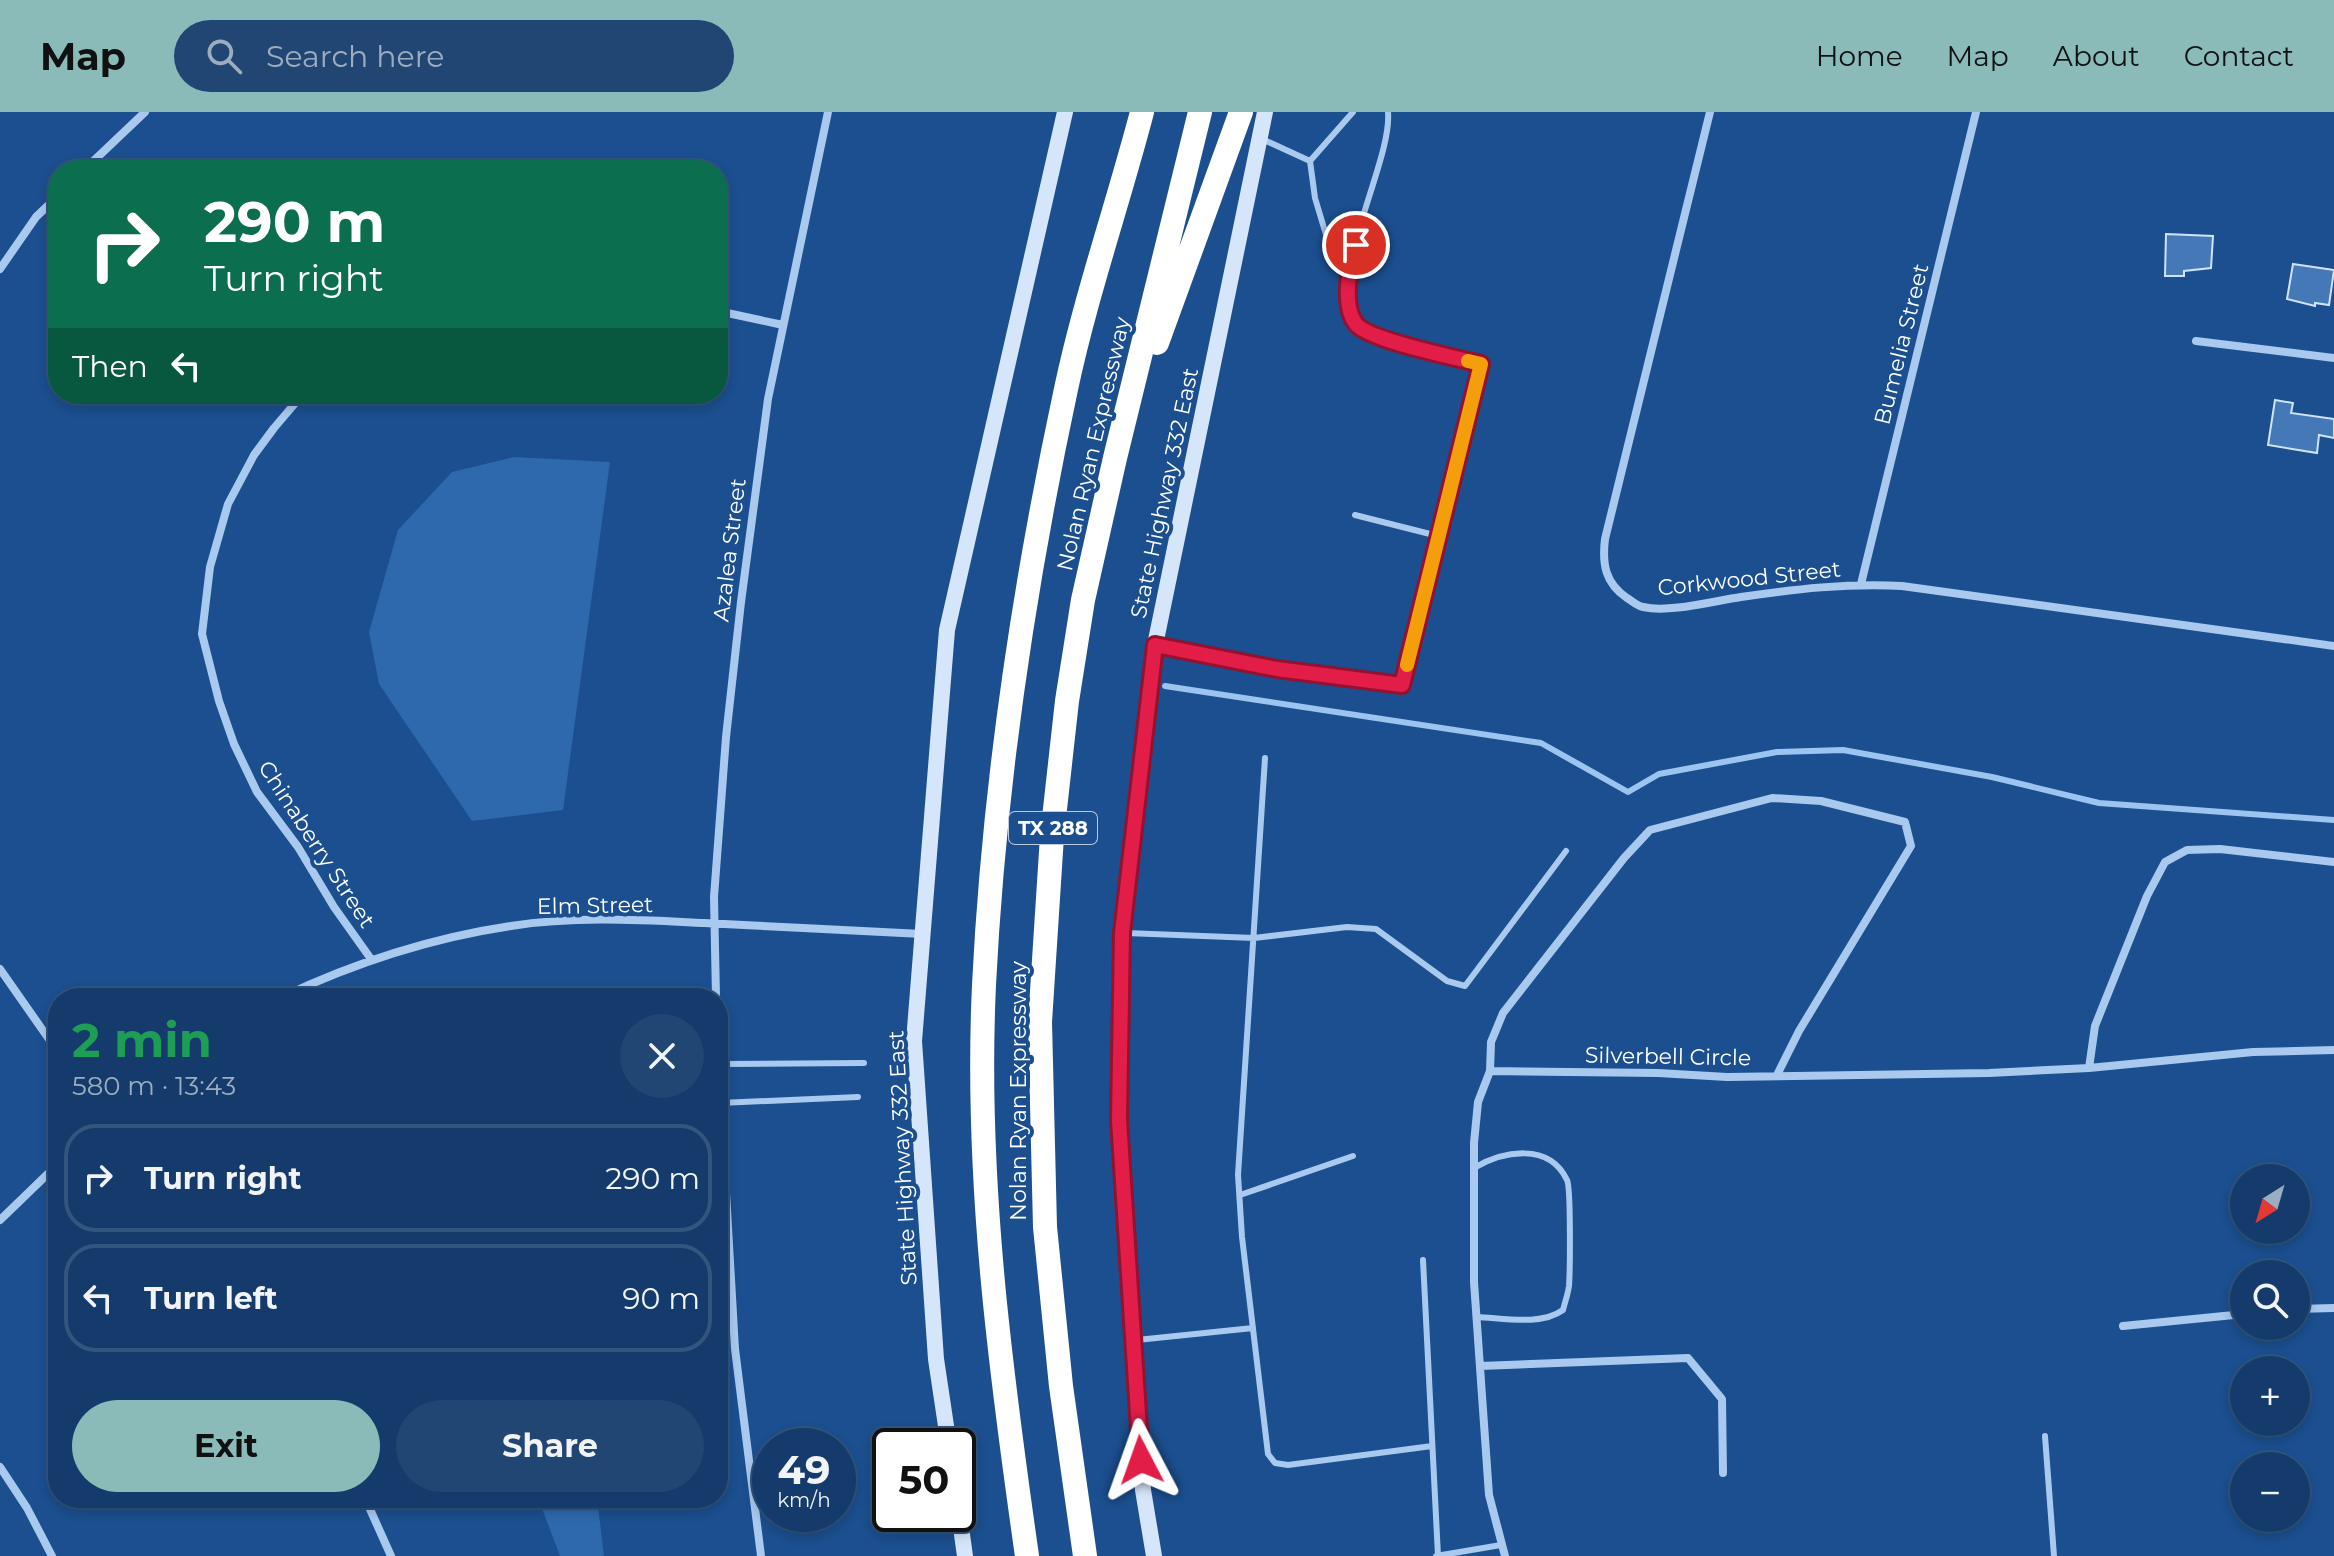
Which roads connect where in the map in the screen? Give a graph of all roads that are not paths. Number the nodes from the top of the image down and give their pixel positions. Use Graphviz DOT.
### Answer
graph roads {
  1 [pos="145,112"];
  2 [pos="828,112"];
  3 [pos="1065,112"];
  4 [pos="1142,112"];
  5 [pos="1200,112"];
  6 [pos="1241,112"];
  7 [pos="1265,112"];
  8 [pos="1353,112"];
  9 [pos="1388,112"];
  10 [pos="1710,112"];
  11 [pos="1976,112"];
  12 [pos="1259,138"];
  13 [pos="95,160"];
  14 [pos="1310,161"];
  15 [pos="48,206"];
  16 [pos="0,269"];
  17 [pos="1348,272"];
  18 [pos="728,313"];
  19 [pos="783,325"];
  20 [pos="2196,341"];
  21 [pos="2334,358"];
  22 [pos="295,404"];
  23 [pos="1115,458"];
  24 [pos="1355,515"];
  25 [pos="1438,536"];
  26 [pos="1861,584"];
  27 [pos="1155,645"];
  28 [pos="2334,646"];
  29 [pos="1265,758"];
  30 [pos="1566,851"];
  31 [pos="2334,862"];
  32 [pos="714,924"];
  33 [pos="1122,933"];
  34 [pos="923,934"];
  35 [pos="1254,938"];
  36 [pos="371,959"];
  37 [pos="0,969"];
  38 [pos="303,988"];
  39 [pos="716,988"];
  40 [pos="48,1038"];
  41 [pos="2334,1050"];
  42 [pos="864,1063"];
  43 [pos="728,1064"];
  44 [pos="2089,1068"];
  45 [pos="1490,1071"];
  46 [pos="1777,1075"];
  47 [pos="858,1097"];
  48 [pos="728,1103"];
  49 [pos="1353,1156"];
  50 [pos="1474,1168"];
  51 [pos="48,1174"];
  52 [pos="1240,1195"];
  53 [pos="0,1220"];
  54 [pos="728,1234"];
  55 [pos="1423,1260"];
  56 [pos="2334,1308"];
  57 [pos="2310,1309"];
  58 [pos="2230,1315"];
  59 [pos="1477,1317"];
  60 [pos="2123,1326"];
  61 [pos="1253,1328"];
  62 [pos="1133,1340"];
  63 [pos="1480,1366"];
  64 [pos="946,1428"];
  65 [pos="2045,1436"];
  66 [pos="1432,1446"];
  67 [pos="0,1467"];
  68 [pos="1723,1473"];
  69 [pos="369,1508"];
  70 [pos="962,1532"];
  71 [pos="1501,1545"];
  72 [pos="52,1556"];
  73 [pos="391,1556"];
  74 [pos="761,1556"];
  75 [pos="965,1556"];
  76 [pos="1027,1556"];
  77 [pos="1085,1556"];
  78 [pos="1154,1556"];
  79 [pos="1437,1556"];
  80 [pos="1505,1556"];
  81 [pos="2054,1556"];
  1 -- 13 [label="street"];
  2 -- 19 [label="street, Azalea Street"];
  3 -- 34 [label="main road, State Highway 332 East"];
  4 -- 76 [label="highway, Nolan Ryan Expressway / TX 288"];
  5 -- 23 [label="highway, Nolan Ryan Expressway / TX 288"];
  6 -- 23 [label="highway"];
  7 -- 12 [label="main road, State Highway 332 East"];
  8 -- 14 [label="lane"];
  9 -- 17 [label="lane"];
  10 -- 26 [label="street, Corkwood Street"];
  11 -- 26 [label="street, Bumelia Street"];
  12 -- 14 [label="lane"];
  12 -- 27 [label="main road, State Highway 332 East"];
  14 -- 17 [label="lane"];
  15 -- 16 [label="street"];
  17 -- 25 [label="lane"];
  18 -- 19 [label="street"];
  19 -- 32 [label="street, Azalea Street"];
  20 -- 21 [label="street"];
  22 -- 36 [label="street, Chinaberry Street"];
  23 -- 77 [label="highway, Nolan Ryan Expressway / TX 288"];
  24 -- 25 [label="lane"];
  25 -- 27 [label="lane"];
  26 -- 28 [label="street, Corkwood Street"];
  27 -- 33 [label="main road, State Highway 332 East"];
  29 -- 35 [label="lane"];
  30 -- 35 [label="lane"];
  31 -- 44 [label="street"];
  32 -- 34 [label="street, Elm Street"];
  32 -- 36 [label="street, Elm Street"];
  32 -- 39 [label="street, Azalea Street"];
  33 -- 35 [label="lane"];
  33 -- 62 [label="main road, State Highway 332 East"];
  34 -- 64 [label="main road, State Highway 332 East"];
  35 -- 52 [label="lane"];
  36 -- 38 [label="street, Elm Street"];
  37 -- 40 [label="street"];
  41 -- 44 [label="street, Silverbell Circle"];
  42 -- 43 [label="lane"];
  44 -- 46 [label="street, Silverbell Circle"];
  45 -- 46 [label="street, Silverbell Circle"];
  45 -- 46 [label="street"];
  45 -- 50 [label="street"];
  47 -- 48 [label="lane"];
  49 -- 52 [label="lane"];
  50 -- 59 [label="street"];
  50 -- 59 [label="lane"];
  51 -- 53 [label="street"];
  52 -- 61 [label="lane"];
  54 -- 74 [label="street"];
  55 -- 66 [label="lane"];
  56 -- 57 [label="street"];
  58 -- 60 [label="street"];
  59 -- 63 [label="street"];
  61 -- 62 [label="lane"];
  61 -- 66 [label="lane"];
  62 -- 78 [label="main road, State Highway 332 East"];
  63 -- 68 [label="street"];
  63 -- 71 [label="street"];
  65 -- 81 [label="lane"];
  66 -- 79 [label="lane"];
  67 -- 72 [label="street"];
  69 -- 73 [label="street"];
  70 -- 75 [label="main road"];
  71 -- 79 [label="lane"];
  71 -- 80 [label="street"];
}
